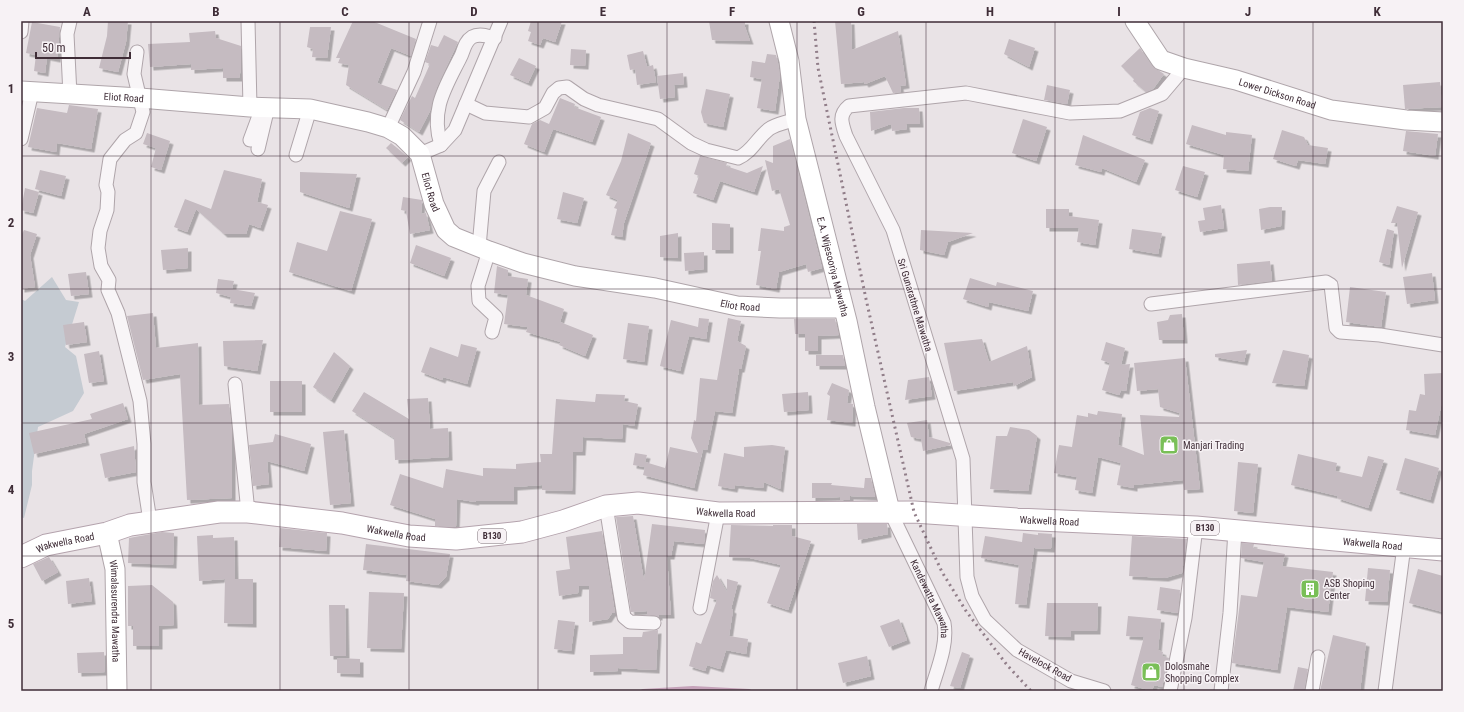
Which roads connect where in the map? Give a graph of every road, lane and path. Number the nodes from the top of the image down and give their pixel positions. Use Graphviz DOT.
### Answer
graph roads {
  1 [pos="22,21"];
  2 [pos="70,21"];
  3 [pos="248,21"];
  4 [pos="430,21"];
  5 [pos="501,21"];
  6 [pos="779,21"];
  7 [pos="1135,21"];
  8 [pos="21,32"];
  9 [pos="495,38"];
  10 [pos="137,52"];
  11 [pos="1184,68"];
  12 [pos="26,91"];
  13 [pos="70,95"];
  14 [pos="140,98"];
  15 [pos="466,104"];
  16 [pos="260,107"];
  17 [pos="310,109"];
  18 [pos="796,119"];
  19 [pos="1443,122"];
  20 [pos="388,128"];
  21 [pos="21,139"];
  22 [pos="254,144"];
  23 [pos="441,145"];
  24 [pos="420,154"];
  25 [pos="296,155"];
  26 [pos="499,162"];
  27 [pos="484,249"];
  28 [pos="1151,304"];
  29 [pos="843,308"];
  30 [pos="492,332"];
  31 [pos="1443,345"];
  32 [pos="235,384"];
  33 [pos="606,506"];
  34 [pos="248,512"];
  35 [pos="890,512"];
  36 [pos="718,513"];
  37 [pos="966,515"];
  38 [pos="150,521"];
  39 [pos="1196,527"];
  40 [pos="1235,530"];
  41 [pos="107,533"];
  42 [pos="1404,546"];
  43 [pos="1443,550"];
  44 [pos="21,557"];
  45 [pos="700,608"];
  46 [pos="654,623"];
  47 [pos="1318,656"];
  48 [pos="117,691"];
  49 [pos="931,691"];
  50 [pos="1104,691"];
  51 [pos="1170,691"];
  52 [pos="1221,691"];
  53 [pos="1312,691"];
  54 [pos="1385,691"];
  1 -- 8 [label="street"];
  2 -- 13 [label="street"];
  3 -- 16 [label="street"];
  4 -- 20 [label="street"];
  5 -- 9 [label="street"];
  6 -- 18 [label="street, E.A. Wijesooriya Mawatha"];
  7 -- 11 [label="street, Lower Dickson Road"];
  9 -- 15 [label="street"];
  9 -- 23 [label="street"];
  10 -- 14 [label="street"];
  11 -- 19 [label="street, Lower Dickson Road"];
  11 -- 37 [label="street, Sri Gunarathne Mawatha"];
  12 -- 13 [label="street, Eliot Road"];
  12 -- 21 [label="street"];
  13 -- 14 [label="street, Eliot Road"];
  14 -- 16 [label="street, Eliot Road"];
  14 -- 38 [label="street"];
  15 -- 18 [label="street"];
  15 -- 23 [label="street"];
  16 -- 17 [label="street, Eliot Road"];
  16 -- 22 [label="street"];
  17 -- 20 [label="street, Eliot Road"];
  17 -- 25 [label="street"];
  18 -- 29 [label="street, E.A. Wijesooriya Mawatha"];
  20 -- 24 [label="street, Eliot Road"];
  23 -- 24 [label="street"];
  24 -- 27 [label="street, Eliot Road"];
  26 -- 27 [label="street"];
  27 -- 29 [label="street, Eliot Road"];
  27 -- 30 [label="street"];
  28 -- 31 [label="street"];
  29 -- 35 [label="street, E.A. Wijesooriya Mawatha"];
  32 -- 34 [label="street"];
  33 -- 34 [label="main road, Wakwella Road / B130"];
  33 -- 36 [label="main road, Wakwella Road / B130"];
  33 -- 46 [label="street"];
  34 -- 38 [label="main road, Wakwella Road / B130"];
  35 -- 36 [label="main road, Wakwella Road / B130"];
  35 -- 37 [label="main road, Wakwella Road / B130"];
  35 -- 49 [label="street, Kandewatta Mawatha"];
  36 -- 45 [label="street"];
  37 -- 39 [label="main road, Wakwella Road / B130"];
  37 -- 50 [label="street, Havelock Road"];
  38 -- 41 [label="main road, Wakwella Road / B130"];
  39 -- 40 [label="main road, Wakwella Road / B130"];
  39 -- 51 [label="street"];
  40 -- 42 [label="main road, Wakwella Road / B130"];
  40 -- 52 [label="street"];
  41 -- 44 [label="main road, Wakwella Road / B130"];
  41 -- 48 [label="street, Wimalasurendra Mawatha"];
  42 -- 43 [label="main road, Wakwella Road / B130"];
  42 -- 54 [label="street"];
  47 -- 53 [label="street"];
}
